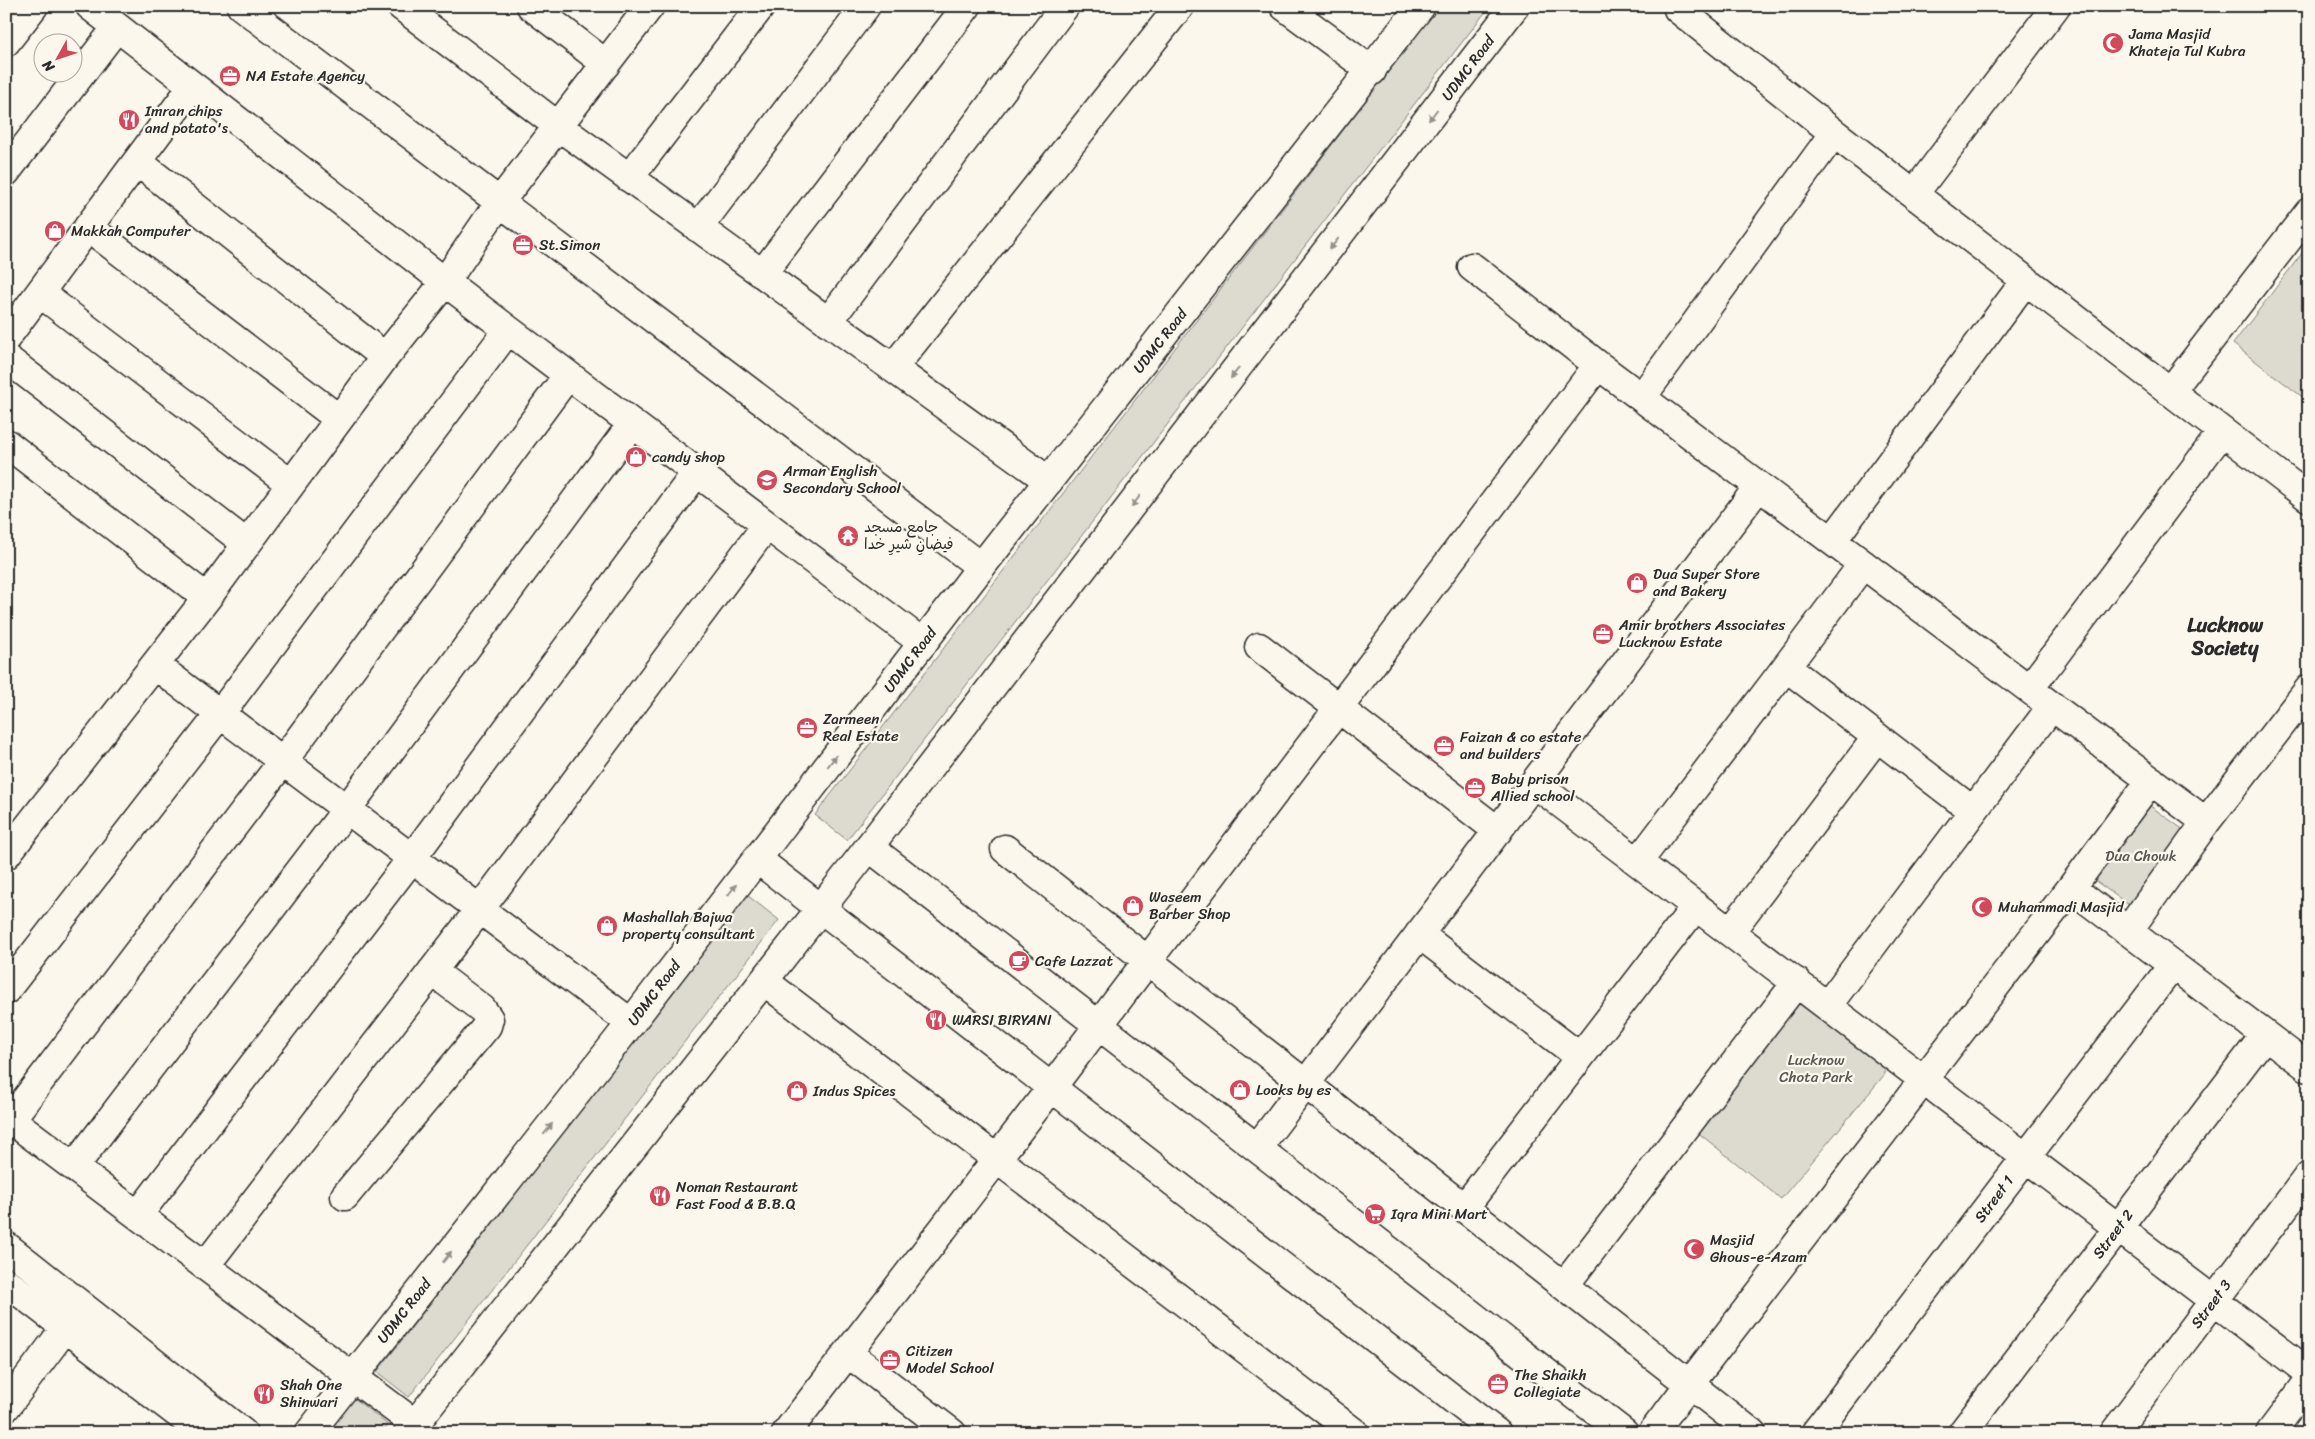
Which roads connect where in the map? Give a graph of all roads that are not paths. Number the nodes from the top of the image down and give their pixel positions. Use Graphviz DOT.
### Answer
graph roads {
  1 [pos="34,6"];
  2 [pos="90,6"];
  3 [pos="241,6"];
  4 [pos="401,6"];
  5 [pos="531,6"];
  6 [pos="650,6"];
  7 [pos="761,6"];
  8 [pos="866,6"];
  9 [pos="967,6"];
  10 [pos="1064,6"];
  11 [pos="1180,6"];
  12 [pos="1284,6"];
  13 [pos="1421,6"];
  14 [pos="1515,6"];
  15 [pos="2056,6"];
  16 [pos="1678,9"];
  17 [pos="117,28"];
  18 [pos="6,42"];
  19 [pos="606,64"];
  20 [pos="1372,71"];
  21 [pos="192,88"];
  22 [pos="558,126"];
  23 [pos="1834,133"];
  24 [pos="138,162"];
  25 [pos="6,172"];
  26 [pos="629,178"];
  27 [pos="1914,194"];
  28 [pos="499,203"];
  29 [pos="2309,212"];
  30 [pos="88,227"];
  31 [pos="698,228"];
  32 [pos="1472,267"];
  33 [pos="762,274"];
  34 [pos="2026,280"];
  35 [pos="445,282"];
  36 [pos="40,293"];
  37 [pos="828,322"];
  38 [pos="508,330"];
  39 [pos="6,338"];
  40 [pos="385,357"];
  41 [pos="6,358"];
  42 [pos="1598,365"];
  43 [pos="893,368"];
  44 [pos="568,375"];
  45 [pos="2170,392"];
  46 [pos="1642,397"];
  47 [pos="339,419"];
  48 [pos="632,424"];
  49 [pos="2222,432"];
  50 [pos="6,444"];
  51 [pos="696,473"];
  52 [pos="1049,481"];
  53 [pos="291,484"];
  54 [pos="1760,486"];
  55 [pos="2309,498"];
  56 [pos="766,526"];
  57 [pos="1832,541"];
  58 [pos="247,544"];
  59 [pos="1863,564"];
  60 [pos="981,567"];
  61 [pos="206,598"];
  62 [pos="923,643"];
  63 [pos="1258,647"];
  64 [pos="155,665"];
  65 [pos="1786,667"];
  66 [pos="2030,688"];
  67 [pos="2309,689"];
  68 [pos="2052,706"];
  69 [pos="1338,708"];
  70 [pos="220,714"];
  71 [pos="1877,737"];
  72 [pos="283,761"];
  73 [pos="2151,780"];
  74 [pos="1534,783"];
  75 [pos="347,810"];
  76 [pos="1973,811"];
  77 [pos="2206,822"];
  78 [pos="1498,830"];
  79 [pos="869,847"];
  80 [pos="1004,849"];
  81 [pos="6,855"];
  82 [pos="412,858"];
  83 [pos="757,859"];
  84 [pos="1638,862"];
  85 [pos="2071,888"];
  86 [pos="1696,906"];
  87 [pos="821,908"];
  88 [pos="480,909"];
  89 [pos="2128,931"];
  90 [pos="1730,932"];
  91 [pos="1419,934"];
  92 [pos="1148,961"];
  93 [pos="2173,965"];
  94 [pos="432,971"];
  95 [pos="764,980"];
  96 [pos="1796,982"];
  97 [pos="6,990"];
  98 [pos="1827,1006"];
  99 [pos="632,1023"];
  100 [pos="1099,1025"];
  101 [pos="2264,1035"];
  102 [pos="1580,1057"];
  103 [pos="2309,1068"];
  104 [pos="1924,1079"];
  105 [pos="1305,1084"];
  106 [pos="1052,1088"];
  107 [pos="8,1117"];
  108 [pos="1257,1148"];
  109 [pos="2026,1157"];
  110 [pos="997,1158"];
  111 [pos="74,1167"];
  112 [pos="2309,1176"];
  113 [pos="345,1196"];
  114 [pos="1464,1208"];
  115 [pos="138,1215"];
  116 [pos="2118,1228"];
  117 [pos="6,1246"];
  118 [pos="205,1266"];
  119 [pos="6,1282"];
  120 [pos="1564,1286"];
  121 [pos="2214,1301"];
  122 [pos="66,1327"];
  123 [pos="848,1352"];
  124 [pos="2309,1373"];
  125 [pos="353,1377"];
  126 [pos="2309,1381"];
  127 [pos="1690,1384"];
  128 [pos="6,1407"];
  129 [pos="412,1429"];
  130 [pos="2271,1432"];
  131 [pos="203,1433"];
  132 [pos="243,1433"];
  133 [pos="309,1433"];
  134 [pos="786,1433"];
  135 [pos="952,1433"];
  136 [pos="1355,1433"];
  137 [pos="1497,1433"];
  138 [pos="1624,1433"];
  139 [pos="1652,1433"];
  140 [pos="1752,1433"];
  141 [pos="1816,1433"];
  142 [pos="1962,1433"];
  143 [pos="2114,1433"];
  1 -- 18 [label="street"];
  2 -- 17 [label="street"];
  3 -- 28 [label="street"];
  4 -- 22 [label="street"];
  5 -- 19 [label="street"];
  6 -- 19 [label="street"];
  7 -- 26 [label="street"];
  8 -- 31 [label="street"];
  9 -- 33 [label="street"];
  10 -- 37 [label="street"];
  11 -- 43 [label="street"];
  12 -- 20 [label="street"];
  13 -- 20 [label="street, UDMC Road"];
  14 -- 79 [label="street, UDMC Road, one-way"];
  15 -- 27 [label="street"];
  16 -- 23 [label="street"];
  17 -- 21 [label="street"];
  17 -- 25 [label="street"];
  19 -- 22 [label="street"];
  20 -- 52 [label="street, UDMC Road"];
  21 -- 24 [label="street"];
  21 -- 35 [label="street"];
  22 -- 26 [label="street"];
  22 -- 28 [label="street"];
  23 -- 27 [label="street"];
  23 -- 46 [label="street"];
  24 -- 30 [label="street"];
  24 -- 40 [label="street"];
  26 -- 31 [label="street"];
  27 -- 34 [label="street"];
  28 -- 35 [label="street"];
  28 -- 60 [label="street"];
  29 -- 45 [label="street"];
  30 -- 36 [label="street"];
  30 -- 47 [label="street"];
  31 -- 33 [label="street"];
  32 -- 42 [label="street"];
  33 -- 37 [label="street"];
  34 -- 45 [label="street"];
  34 -- 57 [label="street"];
  35 -- 38 [label="street"];
  35 -- 40 [label="street"];
  36 -- 39 [label="street"];
  36 -- 53 [label="street"];
  37 -- 43 [label="street"];
  38 -- 44 [label="street"];
  38 -- 70 [label="street"];
  40 -- 47 [label="street"];
  41 -- 58 [label="street"];
  42 -- 46 [label="street"];
  42 -- 69 [label="street"];
  43 -- 52 [label="street"];
  44 -- 48 [label="street"];
  44 -- 72 [label="street"];
  45 -- 49 [label="street"];
  46 -- 54 [label="street"];
  47 -- 53 [label="street"];
  48 -- 51 [label="street"];
  48 -- 75 [label="street"];
  49 -- 55 [label="street"];
  49 -- 66 [label="street"];
  50 -- 61 [label="street"];
  51 -- 56 [label="street"];
  51 -- 82 [label="street"];
  52 -- 60 [label="street, UDMC Road"];
  53 -- 58 [label="street"];
  54 -- 57 [label="street"];
  54 -- 74 [label="street"];
  56 -- 62 [label="street"];
  56 -- 88 [label="street"];
  57 -- 59 [label="street"];
  58 -- 61 [label="street"];
  59 -- 65 [label="street"];
  59 -- 66 [label="street"];
  60 -- 62 [label="street, UDMC Road"];
  61 -- 64 [label="street"];
  83 -- 62 [label="street, UDMC Road, one-way"];
  63 -- 69 [label="street"];
  64 -- 70 [label="street"];
  64 -- 81 [label="street"];
  65 -- 71 [label="street"];
  65 -- 84 [label="street"];
  66 -- 68 [label="street"];
  67 -- 77 [label="street"];
  68 -- 73 [label="street"];
  68 -- 76 [label="street"];
  69 -- 78 [label="street"];
  69 -- 92 [label="street"];
  70 -- 72 [label="street"];
  70 -- 97 [label="street"];
  71 -- 76 [label="street"];
  71 -- 90 [label="street"];
  72 -- 75 [label="street"];
  72 -- 107 [label="street"];
  73 -- 77 [label="street"];
  73 -- 85 [label="street"];
  74 -- 78 [label="street"];
  74 -- 84 [label="street"];
  75 -- 82 [label="street"];
  75 -- 111 [label="street"];
  76 -- 98 [label="street"];
  77 -- 89 [label="street"];
  78 -- 91 [label="street"];
  79 -- 87 [label="street, UDMC Road"];
  79 -- 100 [label="street"];
  80 -- 92 [label="street"];
  82 -- 88 [label="street"];
  82 -- 115 [label="street"];
  83 -- 87 [label="street"];
  99 -- 83 [label="street, UDMC Road, one-way"];
  84 -- 86 [label="street"];
  85 -- 89 [label="street"];
  85 -- 104 [label="street"];
  86 -- 90 [label="street"];
  86 -- 102 [label="street"];
  87 -- 95 [label="street, UDMC Road"];
  87 -- 106 [label="street"];
  88 -- 94 [label="street"];
  88 -- 99 [label="street"];
  89 -- 93 [label="street"];
  90 -- 96 [label="street"];
  91 -- 102 [label="street"];
  91 -- 105 [label="street"];
  92 -- 100 [label="street"];
  92 -- 105 [label="street"];
  93 -- 101 [label="street"];
  93 -- 109 [label="street, Street 1"];
  94 -- 113 [label="street"];
  94 -- 118 [label="street"];
  95 -- 110 [label="street"];
  95 -- 129 [label="street, UDMC Road"];
  96 -- 98 [label="street"];
  96 -- 120 [label="street"];
  98 -- 104 [label="street"];
  125 -- 99 [label="street, UDMC Road, one-way"];
  100 -- 106 [label="street"];
  100 -- 108 [label="street"];
  101 -- 103 [label="street"];
  101 -- 116 [label="street, Street 2"];
  102 -- 114 [label="street"];
  104 -- 109 [label="street"];
  104 -- 127 [label="street"];
  105 -- 108 [label="street"];
  105 -- 114 [label="street"];
  106 -- 110 [label="street"];
  106 -- 137 [label="street"];
  107 -- 111 [label="street"];
  108 -- 138 [label="street"];
  109 -- 116 [label="street"];
  109 -- 141 [label="street, Street 1"];
  110 -- 123 [label="street"];
  110 -- 136 [label="street"];
  111 -- 115 [label="street"];
  112 -- 121 [label="street, Street 3"];
  114 -- 120 [label="street"];
  115 -- 118 [label="street"];
  116 -- 121 [label="street"];
  116 -- 142 [label="street, Street 2"];
  117 -- 132 [label="street"];
  118 -- 125 [label="street"];
  119 -- 122 [label="street"];
  120 -- 127 [label="street"];
  121 -- 124 [label="street"];
  121 -- 143 [label="street, Street 3"];
  122 -- 128 [label="street"];
  122 -- 131 [label="street"];
  123 -- 134 [label="street"];
  123 -- 135 [label="street"];
  125 -- 129 [label="street"];
  125 -- 133 [label="street, UDMC Road"];
  126 -- 130 [label="street"];
  127 -- 139 [label="street"];
  127 -- 140 [label="street"];
}
